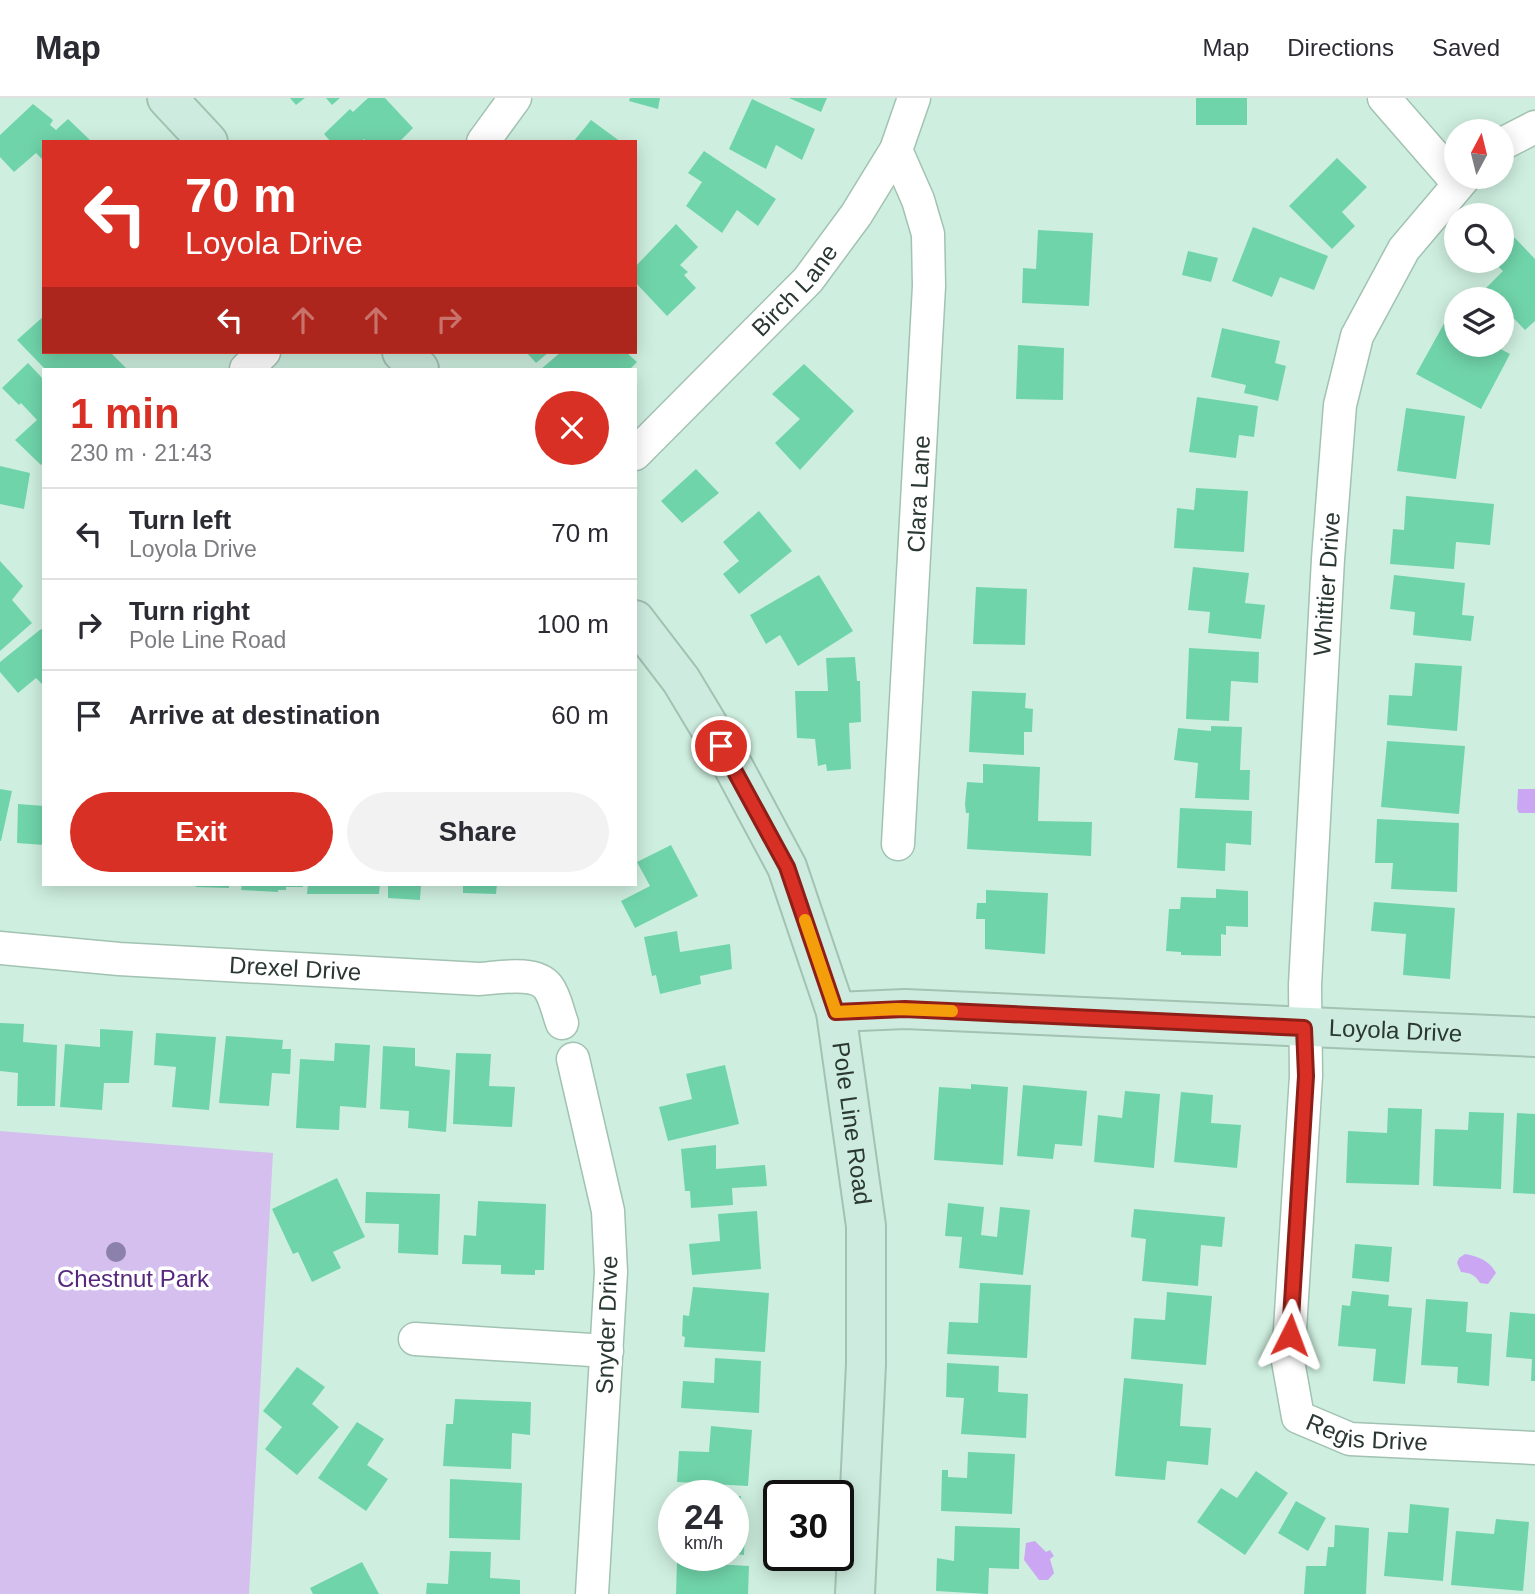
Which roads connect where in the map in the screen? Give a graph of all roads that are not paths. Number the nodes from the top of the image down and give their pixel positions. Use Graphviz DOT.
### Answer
graph roads {
  1 [pos="167,98"];
  2 [pos="514,98"];
  3 [pos="914,98"];
  4 [pos="1384,98"];
  5 [pos="1535,127"];
  6 [pos="1514,138"];
  7 [pos="206,140"];
  8 [pos="484,140"];
  9 [pos="896,150"];
  10 [pos="1444,162"];
  11 [pos="1454,189"];
  12 [pos="262,354"];
  13 [pos="404,354"];
  14 [pos="247,368"];
  15 [pos="418,368"];
  16 [pos="637,452"];
  17 [pos="637,623"];
  18 [pos="898,844"];
  19 [pos="0,948"];
  20 [pos="836,1012"];
  21 [pos="562,1023"];
  22 [pos="1304,1028"];
  23 [pos="1535,1037"];
  24 [pos="573,1059"];
  25 [pos="415,1339"];
  26 [pos="607,1351"];
  27 [pos="1535,1448"];
  28 [pos="592,1594"];
  29 [pos="855,1594"];
  1 -- 7 [label="main road"];
  2 -- 8 [label="street"];
  3 -- 9 [label="street, Birch Lane"];
  4 -- 10 [label="street"];
  5 -- 6 [label="street"];
  9 -- 16 [label="street, Birch Lane"];
  9 -- 18 [label="street, Clara Lane"];
  11 -- 22 [label="street, Whittier Drive"];
  12 -- 14 [label="street"];
  13 -- 15 [label="main road"];
  17 -- 20 [label="main road, Pole Line Road"];
  19 -- 21 [label="street, Drexel Drive"];
  20 -- 22 [label="main road, Loyola Drive"];
  20 -- 29 [label="main road, Pole Line Road"];
  22 -- 23 [label="main road, Loyola Drive"];
  22 -- 27 [label="street, Regis Drive"];
  24 -- 26 [label="street, Snyder Drive"];
  25 -- 26 [label="street"];
  26 -- 28 [label="street, Snyder Drive"];
}
